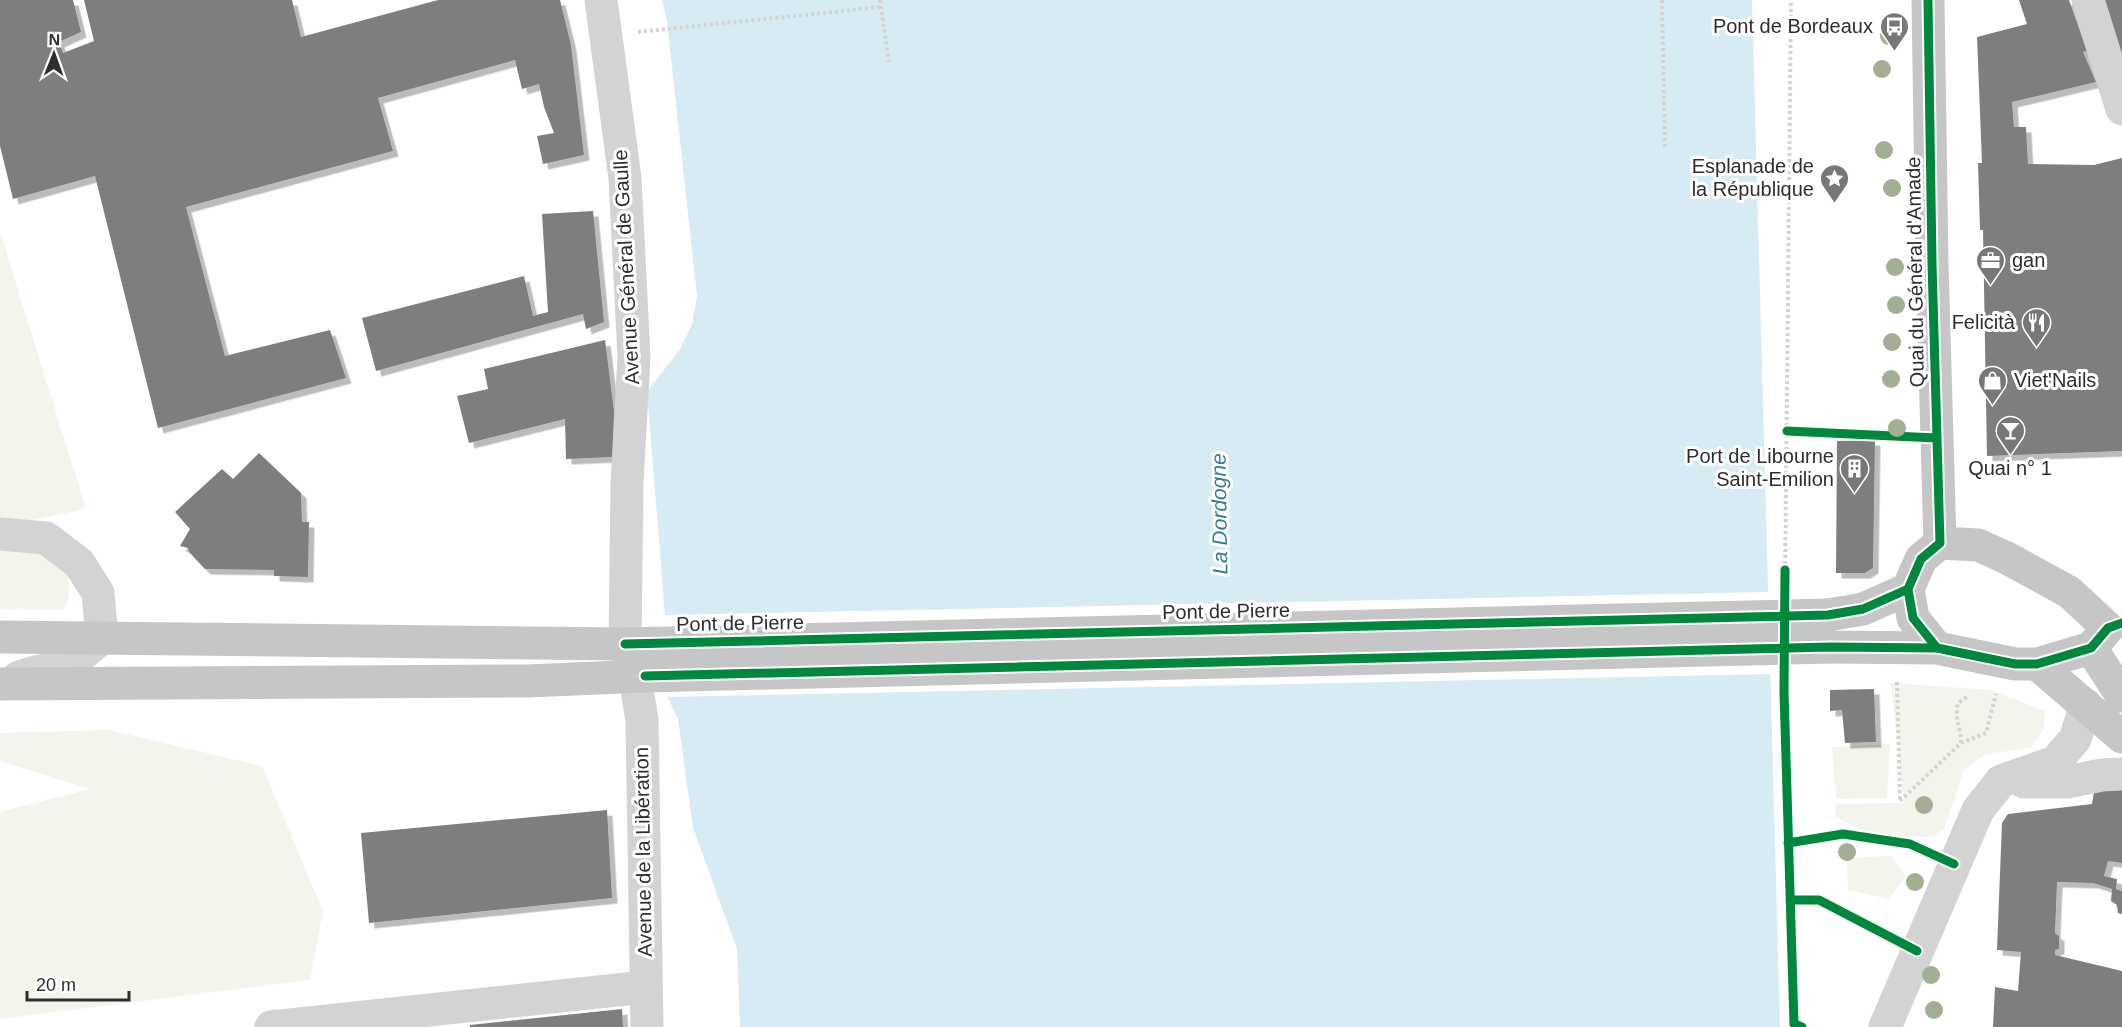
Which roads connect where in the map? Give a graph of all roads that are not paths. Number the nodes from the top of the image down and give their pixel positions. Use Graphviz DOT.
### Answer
graph roads {
  1 [pos="601,0"];
  2 [pos="1928,0"];
  3 [pos="2088,0"];
  4 [pos="2122,109"];
  5 [pos="0,534"];
  6 [pos="1940,543"];
  7 [pos="1908,589"];
  8 [pos="2107,633"];
  9 [pos="0,637"];
  10 [pos="102,638"];
  11 [pos="625,644"];
  12 [pos="1937,648"];
  13 [pos="2037,664"];
  14 [pos="640,676"];
  15 [pos="0,684"];
  16 [pos="2122,696"];
  17 [pos="2086,705"];
  18 [pos="2122,737"];
  19 [pos="2122,774"];
  20 [pos="2001,782"];
  21 [pos="645,987"];
  22 [pos="271,1027"];
  23 [pos="647,1027"];
  24 [pos="1886,1027"];
  1 -- 11 [label="street, Avenue Général de Gaulle"];
  2 -- 6 [label="main road, Quai du Général d'Amade"];
  3 -- 4 [label="street"];
  5 -- 10 [label="street"];
  6 -- 7 [label="main road"];
  6 -- 8 [label="main road"];
  7 -- 11 [label="main road, Pont de Pierre, bridge"];
  7 -- 12 [label="main road"];
  8 -- 13 [label="main road"];
  8 -- 16 [label="main road"];
  9 -- 10 [label="main road, Pont de Pierre"];
  10 -- 11 [label="main road, Pont de Pierre"];
  10 -- 15 [label="street"];
  11 -- 14 [label="street, Avenue Général de Gaulle"];
  12 -- 13 [label="main road"];
  12 -- 14 [label="main road, bridge"];
  13 -- 17 [label="main road"];
  14 -- 15 [label="main road"];
  14 -- 21 [label="street, Avenue de la Libération"];
  17 -- 18 [label="main road"];
  17 -- 20 [label="street"];
  19 -- 20 [label="street"];
  20 -- 24 [label="street"];
  21 -- 22 [label="street"];
  21 -- 23 [label="street, Avenue de la Libération"];
}
